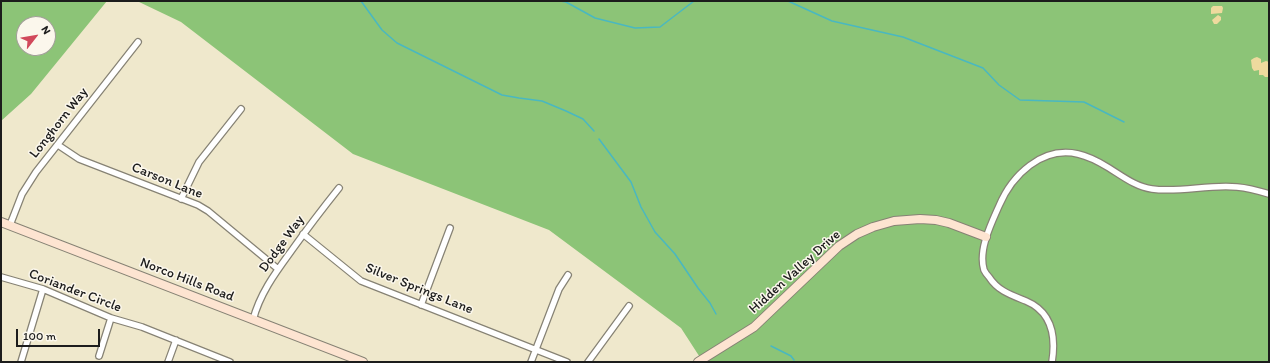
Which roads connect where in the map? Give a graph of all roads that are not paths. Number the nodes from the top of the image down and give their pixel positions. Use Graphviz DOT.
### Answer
graph roads {
  1 [pos="138,42"];
  2 [pos="241,109"];
  3 [pos="58,145"];
  4 [pos="340,188"];
  5 [pos="1269,194"];
  6 [pos="181,199"];
  7 [pos="1,222"];
  8 [pos="10,225"];
  9 [pos="450,228"];
  10 [pos="303,234"];
  11 [pos="986,237"];
  12 [pos="278,269"];
  13 [pos="568,275"];
  14 [pos="1,277"];
  15 [pos="43,290"];
  16 [pos="421,305"];
  17 [pos="628,306"];
  18 [pos="111,318"];
  19 [pos="253,320"];
  20 [pos="176,340"];
  21 [pos="536,350"];
  22 [pos="99,356"];
  23 [pos="21,362"];
  24 [pos="168,362"];
  25 [pos="230,362"];
  26 [pos="363,362"];
  27 [pos="531,362"];
  28 [pos="567,362"];
  29 [pos="588,362"];
  30 [pos="698,362"];
  31 [pos="1052,362"];
  1 -- 3 [label="street, Longhorn Way"];
  2 -- 6 [label="street"];
  3 -- 6 [label="street, Carson Lane"];
  3 -- 8 [label="street, Longhorn Way"];
  4 -- 10 [label="street, Dodge Way"];
  5 -- 11 [label="street"];
  6 -- 12 [label="street, Carson Lane"];
  7 -- 8 [label="street, Norco Hills Road"];
  8 -- 19 [label="street, Norco Hills Road"];
  9 -- 16 [label="street"];
  10 -- 12 [label="street, Dodge Way"];
  10 -- 16 [label="street, Silver Springs Lane"];
  11 -- 30 [label="street, Hidden Valley Drive"];
  11 -- 31 [label="street"];
  12 -- 19 [label="street, Dodge Way"];
  13 -- 21 [label="street"];
  14 -- 15 [label="street, Coriander Circle"];
  15 -- 18 [label="street, Coriander Circle"];
  15 -- 23 [label="street"];
  16 -- 21 [label="street, Silver Springs Lane"];
  17 -- 29 [label="street"];
  18 -- 20 [label="street, Coriander Circle"];
  18 -- 22 [label="street"];
  19 -- 26 [label="street, Norco Hills Road"];
  20 -- 24 [label="street"];
  20 -- 25 [label="street, Coriander Circle"];
  21 -- 27 [label="street"];
  21 -- 28 [label="street, Silver Springs Lane"];
}
